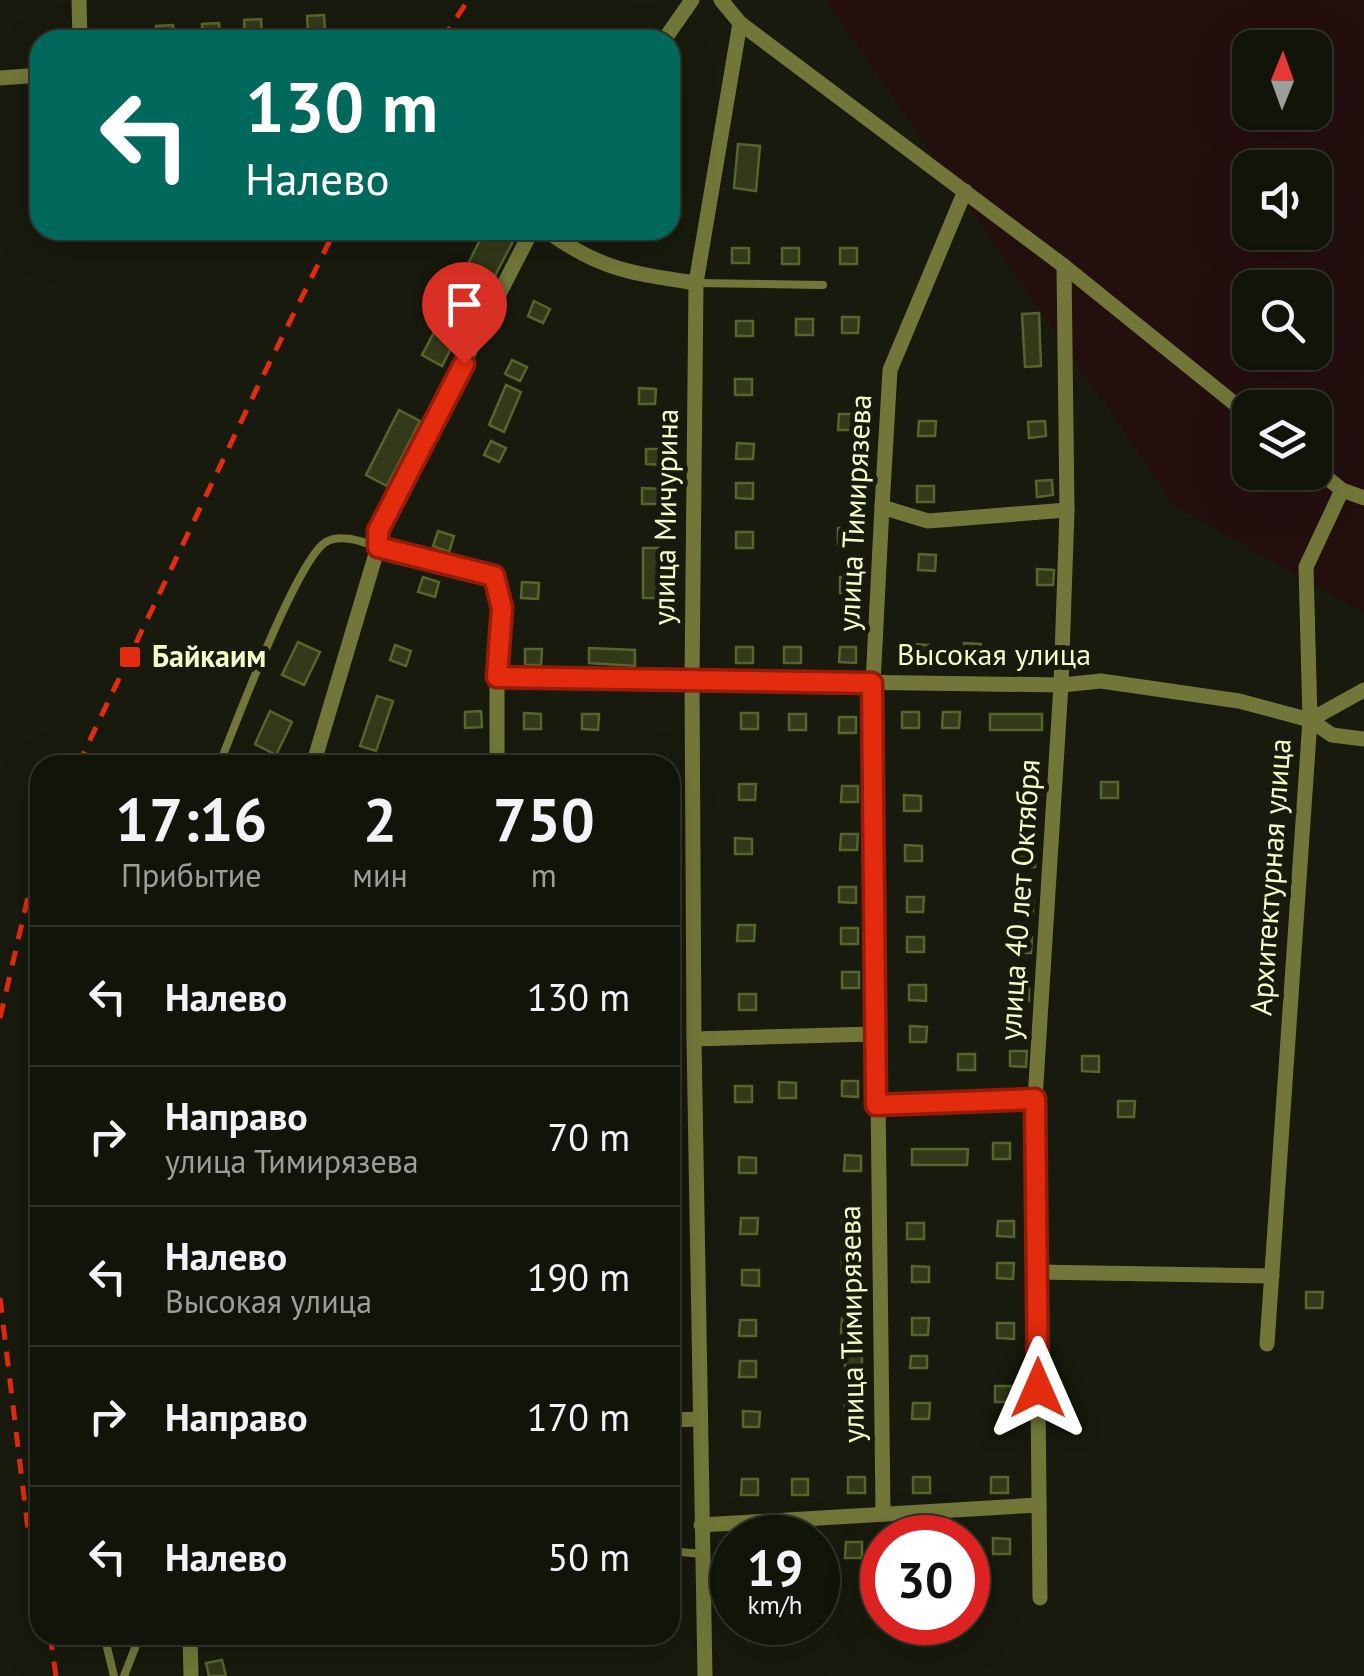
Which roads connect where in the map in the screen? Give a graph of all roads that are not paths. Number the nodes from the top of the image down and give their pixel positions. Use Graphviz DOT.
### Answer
graph roads {
  1 [pos="79,0"];
  2 [pos="692,0"];
  3 [pos="722,0"];
  4 [pos="740,23"];
  5 [pos="80,30"];
  6 [pos="671,30"];
  7 [pos="30,76"];
  8 [pos="0,78"];
  9 [pos="965,191"];
  10 [pos="527,240"];
  11 [pos="559,240"];
  12 [pos="1064,266"];
  13 [pos="696,284"];
  14 [pos="823,286"];
  15 [pos="1232,401"];
  16 [pos="1332,482"];
  17 [pos="1342,490"];
  18 [pos="1364,498"];
  19 [pos="882,507"];
  20 [pos="1067,510"];
  21 [pos="378,547"];
  22 [pos="497,677"];
  23 [pos="692,678"];
  24 [pos="872,683"];
  25 [pos="1061,685"];
  26 [pos="1364,690"];
  27 [pos="1310,720"];
  28 [pos="1364,740"];
  29 [pos="223,755"];
  30 [pos="316,755"];
  31 [pos="497,755"];
  32 [pos="875,1034"];
  33 [pos="694,1040"];
  34 [pos="1035,1099"];
  35 [pos="876,1105"];
  36 [pos="1037,1272"];
  37 [pos="1272,1276"];
  38 [pos="1267,1344"];
  39 [pos="699,1419"];
  40 [pos="680,1420"];
  41 [pos="1039,1504"];
  42 [pos="883,1512"];
  43 [pos="701,1526"];
  44 [pos="680,1553"];
  45 [pos="702,1554"];
  46 [pos="1040,1598"];
  47 [pos="106,1645"];
  48 [pos="136,1645"];
  49 [pos="190,1645"];
  50 [pos="114,1676"];
  51 [pos="124,1676"];
  52 [pos="191,1676"];
  53 [pos="705,1676"];
  1 -- 5 [label="street"];
  2 -- 6 [label="street"];
  3 -- 4 [label="street"];
  4 -- 9 [label="street"];
  4 -- 13 [label="street, улица Мичурина"];
  7 -- 8 [label="street"];
  9 -- 12 [label="street"];
  9 -- 19 [label="street, улица Тимирязева"];
  10 -- 21 [label="street"];
  11 -- 13 [label="street"];
  12 -- 15 [label="street"];
  12 -- 20 [label="street, улица 40 лет Октября"];
  13 -- 14 [label="lane"];
  13 -- 23 [label="street, улица Мичурина"];
  16 -- 17 [label="street"];
  17 -- 18 [label="street"];
  17 -- 27 [label="street, Архитектурная улица"];
  19 -- 20 [label="street"];
  19 -- 24 [label="street, улица Тимирязева"];
  20 -- 25 [label="street, улица 40 лет Октября"];
  21 -- 22 [label="street"];
  21 -- 29 [label="lane"];
  21 -- 30 [label="street"];
  22 -- 23 [label="street, Высокая улица"];
  22 -- 31 [label="street"];
  23 -- 24 [label="street, Высокая улица"];
  23 -- 33 [label="street, улица Мичурина"];
  24 -- 25 [label="street, Высокая улица"];
  24 -- 32 [label="street, улица Тимирязева"];
  25 -- 27 [label="street, Высокая улица"];
  25 -- 34 [label="street, улица 40 лет Октября"];
  26 -- 27 [label="street"];
  27 -- 28 [label="street, Высокая улица"];
  27 -- 37 [label="street, Архитектурная улица"];
  32 -- 33 [label="street"];
  32 -- 35 [label="street, улица Тимирязева"];
  33 -- 39 [label="street, улица Мичурина"];
  34 -- 35 [label="street"];
  34 -- 36 [label="street, улица 40 лет Октября"];
  35 -- 42 [label="street, улица Тимирязева"];
  36 -- 37 [label="street"];
  36 -- 41 [label="street, улица 40 лет Октября"];
  37 -- 38 [label="street, Архитектурная улица"];
  39 -- 40 [label="street"];
  39 -- 43 [label="street, улица Мичурина"];
  41 -- 42 [label="street"];
  41 -- 46 [label="street, улица 40 лет Октября"];
  42 -- 43 [label="street"];
  43 -- 45 [label="street, улица Мичурина"];
  44 -- 45 [label="lane"];
  45 -- 53 [label="street, улица Мичурина"];
  47 -- 50 [label="lane"];
  48 -- 51 [label="lane"];
  49 -- 52 [label="street"];
}
